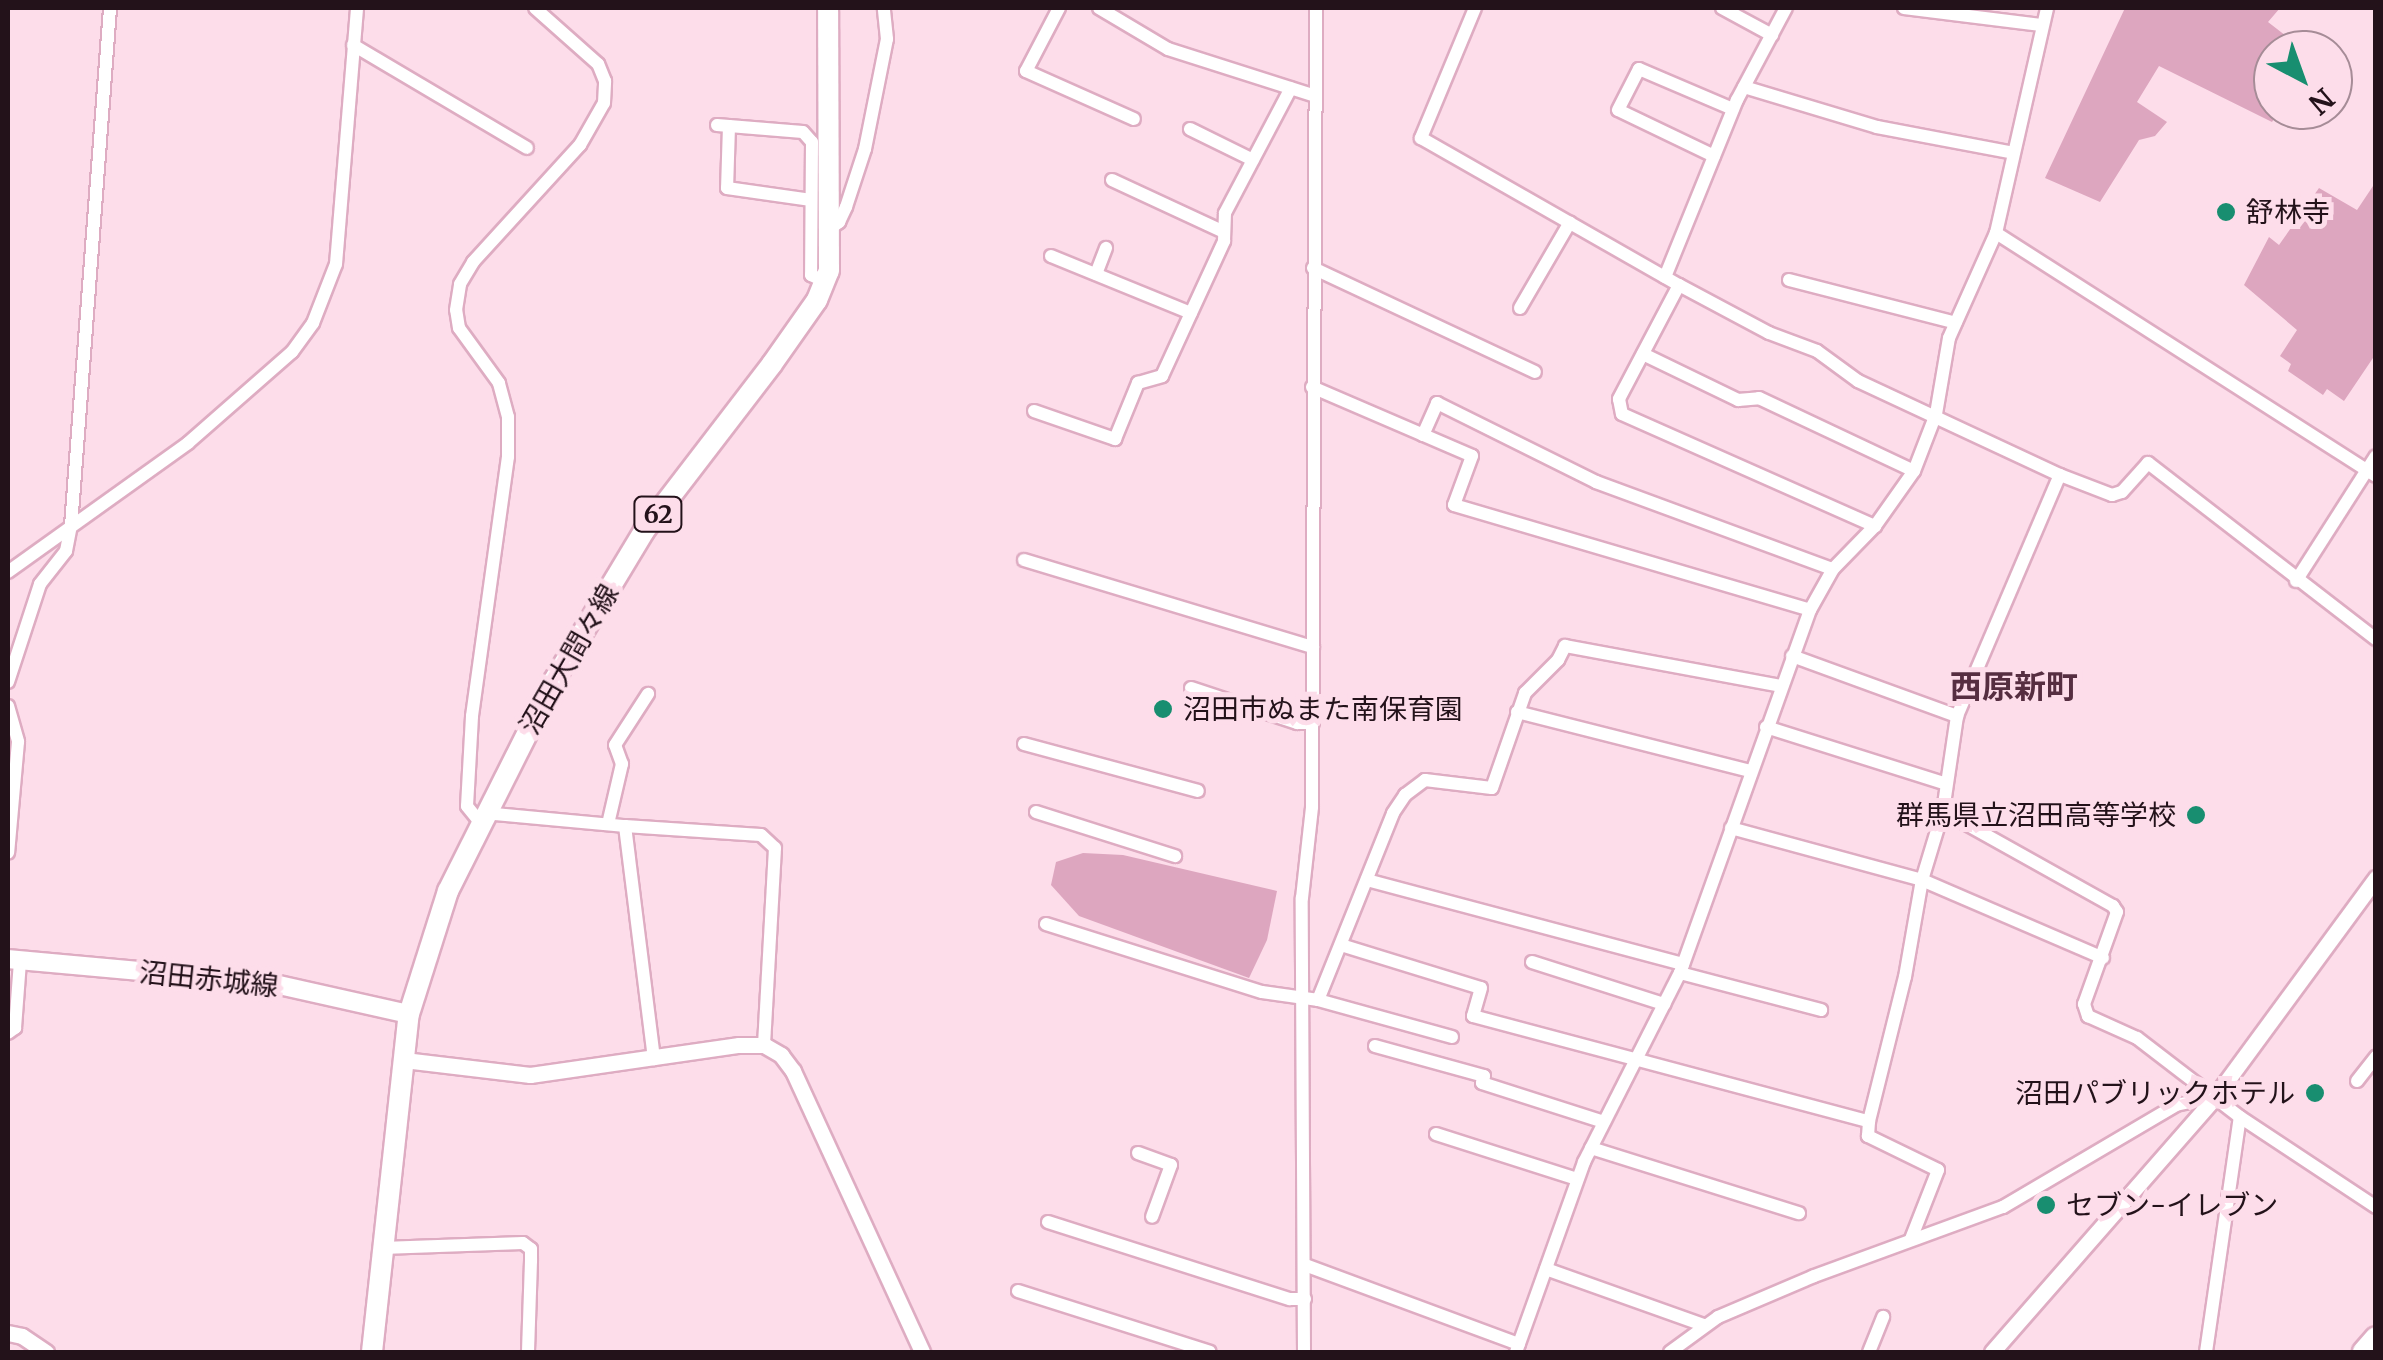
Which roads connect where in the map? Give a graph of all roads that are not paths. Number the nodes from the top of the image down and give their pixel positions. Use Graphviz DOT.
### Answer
graph roads {
  1 [pos="110,8"];
  2 [pos="356,8"];
  3 [pos="536,8"];
  4 [pos="828,8"];
  5 [pos="884,8"];
  6 [pos="1058,8"];
  7 [pos="1099,8"];
  8 [pos="1316,8"];
  9 [pos="1475,8"];
  10 [pos="1722,8"];
  11 [pos="1786,8"];
  12 [pos="1904,8"];
  13 [pos="2047,8"];
  14 [pos="2041,25"];
  15 [pos="1772,35"];
  16 [pos="353,45"];
  17 [pos="1744,87"];
  18 [pos="1292,88"];
  19 [pos="1315,96"];
  20 [pos="1733,109"];
  21 [pos="1134,120"];
  22 [pos="1190,130"];
  23 [pos="528,148"];
  24 [pos="2014,153"];
  25 [pos="1714,156"];
  26 [pos="1253,160"];
  27 [pos="1112,180"];
  28 [pos="811,200"];
  29 [pos="1570,222"];
  30 [pos="828,230"];
  31 [pos="1224,232"];
  32 [pos="1996,233"];
  33 [pos="1106,248"];
  34 [pos="1051,256"];
  35 [pos="1314,268"];
  36 [pos="1096,274"];
  37 [pos="1665,277"];
  38 [pos="1789,280"];
  39 [pos="824,282"];
  40 [pos="1679,285"];
  41 [pos="1520,308"];
  42 [pos="1191,313"];
  43 [pos="1956,323"];
  44 [pos="1643,354"];
  45 [pos="1534,372"];
  46 [pos="1312,387"];
  47 [pos="1034,412"];
  48 [pos="1936,414"];
  49 [pos="1423,435"];
  50 [pos="2376,456"];
  51 [pos="1914,471"];
  52 [pos="2371,473"];
  53 [pos="2060,475"];
  54 [pos="71,526"];
  55 [pos="1875,526"];
  56 [pos="1024,560"];
  57 [pos="1833,569"];
  58 [pos="8,572"];
  59 [pos="2296,581"];
  60 [pos="1810,610"];
  61 [pos="2376,640"];
  62 [pos="1313,647"];
  63 [pos="1792,656"];
  64 [pos="8,682"];
  65 [pos="1781,686"];
  66 [pos="1191,688"];
  67 [pos="648,694"];
  68 [pos="8,706"];
  69 [pos="1517,712"];
  70 [pos="1957,716"];
  71 [pos="1313,722"];
  72 [pos="1766,727"];
  73 [pos="1024,744"];
  74 [pos="1750,771"];
  75 [pos="1944,783"];
  76 [pos="1198,791"];
  77 [pos="1942,811"];
  78 [pos="1036,812"];
  79 [pos="481,817"];
  80 [pos="608,824"];
  81 [pos="625,826"];
  82 [pos="1731,828"];
  83 [pos="8,853"];
  84 [pos="1176,856"];
  85 [pos="2376,878"];
  86 [pos="1366,880"];
  87 [pos="1922,880"];
  88 [pos="1046,924"];
  89 [pos="1341,945"];
  90 [pos="2103,958"];
  91 [pos="14,960"];
  92 [pos="1532,962"];
  93 [pos="1682,968"];
  94 [pos="1311,998"];
  95 [pos="1664,1004"];
  96 [pos="1821,1010"];
  97 [pos="409,1014"];
  98 [pos="8,1033"];
  99 [pos="1452,1038"];
  100 [pos="764,1046"];
  101 [pos="1375,1046"];
  102 [pos="2376,1057"];
  103 [pos="1636,1058"];
  104 [pos="654,1059"];
  105 [pos="404,1060"];
  106 [pos="2357,1081"];
  107 [pos="2214,1098"];
  108 [pos="2240,1117"];
  109 [pos="1604,1122"];
  110 [pos="1869,1122"];
  111 [pos="1436,1134"];
  112 [pos="1591,1148"];
  113 [pos="1138,1153"];
  114 [pos="1577,1178"];
  115 [pos="2376,1207"];
  116 [pos="1799,1214"];
  117 [pos="1152,1216"];
  118 [pos="1048,1222"];
  119 [pos="1912,1239"];
  120 [pos="382,1248"];
  121 [pos="1306,1266"];
  122 [pos="1546,1268"];
  123 [pos="1018,1291"];
  124 [pos="1305,1299"];
  125 [pos="1882,1317"];
  126 [pos="1703,1325"];
  127 [pos="8,1334"];
  128 [pos="2376,1338"];
  129 [pos="1517,1348"];
  130 [pos="46,1352"];
  131 [pos="372,1352"];
  132 [pos="528,1352"];
  133 [pos="922,1352"];
  134 [pos="1210,1352"];
  135 [pos="1304,1352"];
  136 [pos="1670,1352"];
  137 [pos="1869,1352"];
  138 [pos="1992,1352"];
  139 [pos="2206,1352"];
  140 [pos="2364,1352"];
  1 -- 54 [label="street"];
  2 -- 16 [label="street"];
  3 -- 79 [label="street"];
  4 -- 30 [label="main road, 沼田大間々線 / 62"];
  5 -- 30 [label="street"];
  6 -- 21 [label="street"];
  7 -- 18 [label="street"];
  8 -- 19 [label="street"];
  9 -- 29 [label="street"];
  10 -- 15 [label="street"];
  11 -- 15 [label="street"];
  12 -- 14 [label="street"];
  13 -- 14 [label="street"];
  14 -- 24 [label="street"];
  15 -- 17 [label="street"];
  16 -- 23 [label="street"];
  16 -- 54 [label="street"];
  17 -- 20 [label="street"];
  17 -- 24 [label="street"];
  18 -- 19 [label="street"];
  18 -- 26 [label="street"];
  19 -- 35 [label="street"];
  20 -- 25 [label="street"];
  20 -- 25 [label="street"];
  22 -- 26 [label="street"];
  24 -- 32 [label="street"];
  25 -- 37 [label="street"];
  26 -- 31 [label="street"];
  27 -- 31 [label="street"];
  28 -- 28 [label="street"];
  28 -- 39 [label="street"];
  29 -- 37 [label="street"];
  29 -- 41 [label="street"];
  30 -- 39 [label="main road, 沼田大間々線 / 62"];
  31 -- 42 [label="street"];
  32 -- 43 [label="street"];
  32 -- 52 [label="street"];
  33 -- 36 [label="street"];
  34 -- 36 [label="street"];
  35 -- 45 [label="street"];
  35 -- 46 [label="street"];
  36 -- 42 [label="street"];
  37 -- 40 [label="street"];
  38 -- 43 [label="street"];
  39 -- 79 [label="main road, 沼田大間々線 / 62"];
  40 -- 44 [label="street"];
  40 -- 48 [label="street"];
  42 -- 47 [label="street"];
  43 -- 48 [label="street"];
  44 -- 51 [label="street"];
  44 -- 55 [label="street"];
  46 -- 49 [label="street"];
  46 -- 62 [label="street"];
  48 -- 51 [label="street"];
  48 -- 53 [label="street"];
  49 -- 57 [label="street"];
  49 -- 60 [label="street"];
  50 -- 52 [label="street"];
  51 -- 55 [label="street"];
  52 -- 59 [label="street"];
  53 -- 59 [label="street"];
  53 -- 70 [label="street"];
  54 -- 58 [label="street"];
  54 -- 64 [label="street"];
  55 -- 57 [label="street"];
  56 -- 62 [label="street"];
  57 -- 60 [label="street"];
  59 -- 61 [label="street"];
  60 -- 63 [label="street"];
  62 -- 71 [label="street"];
  63 -- 65 [label="street"];
  63 -- 70 [label="street"];
  65 -- 69 [label="street"];
  65 -- 72 [label="street"];
  66 -- 71 [label="street"];
  67 -- 80 [label="street"];
  68 -- 83 [label="street"];
  69 -- 74 [label="street"];
  69 -- 86 [label="street"];
  70 -- 75 [label="street"];
  71 -- 94 [label="street"];
  72 -- 74 [label="street"];
  72 -- 75 [label="street"];
  73 -- 76 [label="street"];
  74 -- 82 [label="street"];
  75 -- 77 [label="street"];
  77 -- 87 [label="street"];
  77 -- 90 [label="street"];
  78 -- 84 [label="street"];
  79 -- 80 [label="street"];
  79 -- 97 [label="main road, 沼田大間々線 / 62"];
  80 -- 81 [label="street"];
  81 -- 100 [label="street"];
  81 -- 104 [label="street"];
  82 -- 87 [label="street"];
  82 -- 93 [label="street"];
  85 -- 107 [label="street"];
  86 -- 89 [label="street"];
  86 -- 93 [label="street"];
  87 -- 90 [label="street"];
  87 -- 110 [label="street"];
  88 -- 94 [label="street"];
  89 -- 94 [label="street"];
  89 -- 103 [label="street"];
  90 -- 107 [label="street"];
  91 -- 97 [label="main road, 沼田赤城線"];
  91 -- 98 [label="street"];
  92 -- 95 [label="street"];
  93 -- 95 [label="street"];
  93 -- 96 [label="street"];
  94 -- 99 [label="street"];
  94 -- 121 [label="street"];
  95 -- 103 [label="street"];
  97 -- 105 [label="main road, 沼田大間々線 / 62"];
  100 -- 104 [label="street"];
  100 -- 133 [label="street"];
  101 -- 109 [label="street"];
  102 -- 106 [label="street"];
  103 -- 109 [label="street"];
  103 -- 110 [label="street"];
  104 -- 105 [label="street"];
  105 -- 120 [label="main road, 沼田大間々線 / 62"];
  107 -- 108 [label="street"];
  107 -- 119 [label="street"];
  107 -- 138 [label="street"];
  108 -- 115 [label="street"];
  108 -- 139 [label="street"];
  109 -- 112 [label="street"];
  110 -- 119 [label="street"];
  111 -- 114 [label="street"];
  112 -- 114 [label="street"];
  112 -- 116 [label="street"];
  113 -- 117 [label="street"];
  114 -- 122 [label="street"];
  118 -- 124 [label="street"];
  119 -- 126 [label="street"];
  120 -- 131 [label="main road, 沼田大間々線 / 62"];
  120 -- 132 [label="street"];
  121 -- 124 [label="street"];
  121 -- 129 [label="street"];
  122 -- 126 [label="street"];
  122 -- 129 [label="street"];
  123 -- 134 [label="street"];
  124 -- 135 [label="street"];
  125 -- 137 [label="street"];
  126 -- 136 [label="street"];
  127 -- 130 [label="street"];
  128 -- 140 [label="highway"];
}
